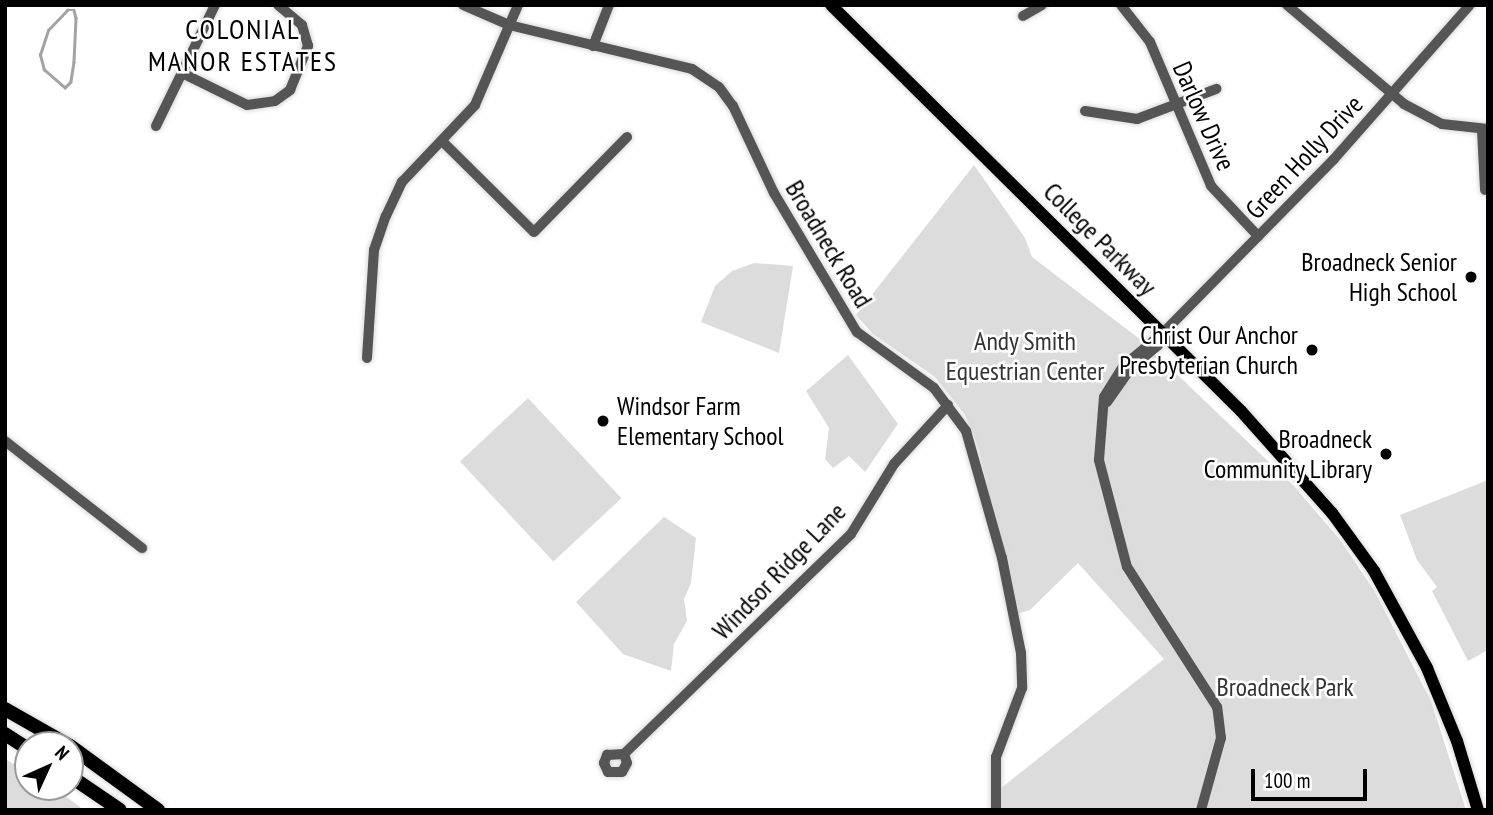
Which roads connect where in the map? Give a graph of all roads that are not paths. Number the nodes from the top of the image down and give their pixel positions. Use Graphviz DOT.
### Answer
graph roads {
  1 [pos="215,5"];
  2 [pos="278,5"];
  3 [pos="463,5"];
  4 [pos="518,5"];
  5 [pos="609,5"];
  6 [pos="831,5"];
  7 [pos="1042,5"];
  8 [pos="1121,5"];
  9 [pos="1287,5"];
  10 [pos="1453,5"];
  11 [pos="1466,9"];
  12 [pos="1023,16"];
  13 [pos="509,25"];
  14 [pos="593,46"];
  15 [pos="182,74"];
  16 [pos="1216,89"];
  17 [pos="1392,93"];
  18 [pos="1176,104"];
  19 [pos="1085,111"];
  20 [pos="156,126"];
  21 [pos="1485,130"];
  22 [pos="627,137"];
  23 [pos="442,141"];
  24 [pos="1485,191"];
  25 [pos="1258,236"];
  26 [pos="1163,333"];
  27 [pos="367,358"];
  28 [pos="948,404"];
  29 [pos="5,440"];
  30 [pos="142,548"];
  31 [pos="5,709"];
  32 [pos="43,731"];
  33 [pos="624,754"];
  34 [pos="84,757"];
  35 [pos="84,785"];
  36 [pos="101,796"];
  37 [pos="111,810"];
  38 [pos="120,810"];
  39 [pos="158,810"];
  40 [pos="996,810"];
  41 [pos="1201,810"];
  42 [pos="1478,810"];
  1 -- 15 [label="street"];
  2 -- 15 [label="street"];
  3 -- 13 [label="street, Broadneck Road"];
  4 -- 13 [label="street"];
  5 -- 14 [label="street"];
  6 -- 26 [label="main road, College Parkway"];
  7 -- 12 [label="street"];
  8 -- 18 [label="street, Darlow Drive"];
  9 -- 17 [label="street"];
  10 -- 11 [label="street"];
  11 -- 17 [label="street, Green Holly Drive"];
  13 -- 14 [label="street, Broadneck Road"];
  13 -- 23 [label="street"];
  14 -- 28 [label="street, Broadneck Road"];
  15 -- 20 [label="street"];
  16 -- 18 [label="street"];
  17 -- 21 [label="street"];
  17 -- 25 [label="street, Green Holly Drive"];
  18 -- 19 [label="street"];
  18 -- 25 [label="street, Darlow Drive"];
  21 -- 24 [label="street"];
  22 -- 23 [label="street"];
  23 -- 27 [label="street"];
  25 -- 26 [label="street, Green Holly Drive"];
  26 -- 41 [label="street, Green Holly Drive"];
  26 -- 42 [label="main road, College Parkway"];
  28 -- 33 [label="street, Windsor Ridge Lane"];
  28 -- 40 [label="street, Broadneck Road"];
  29 -- 30 [label="street"];
  31 -- 32 [label="highway"];
  34 -- 39 [label="highway"];
  35 -- 36 [label="highway"];
  36 -- 37 [label="highway"];
  36 -- 38 [label="highway"];
}
